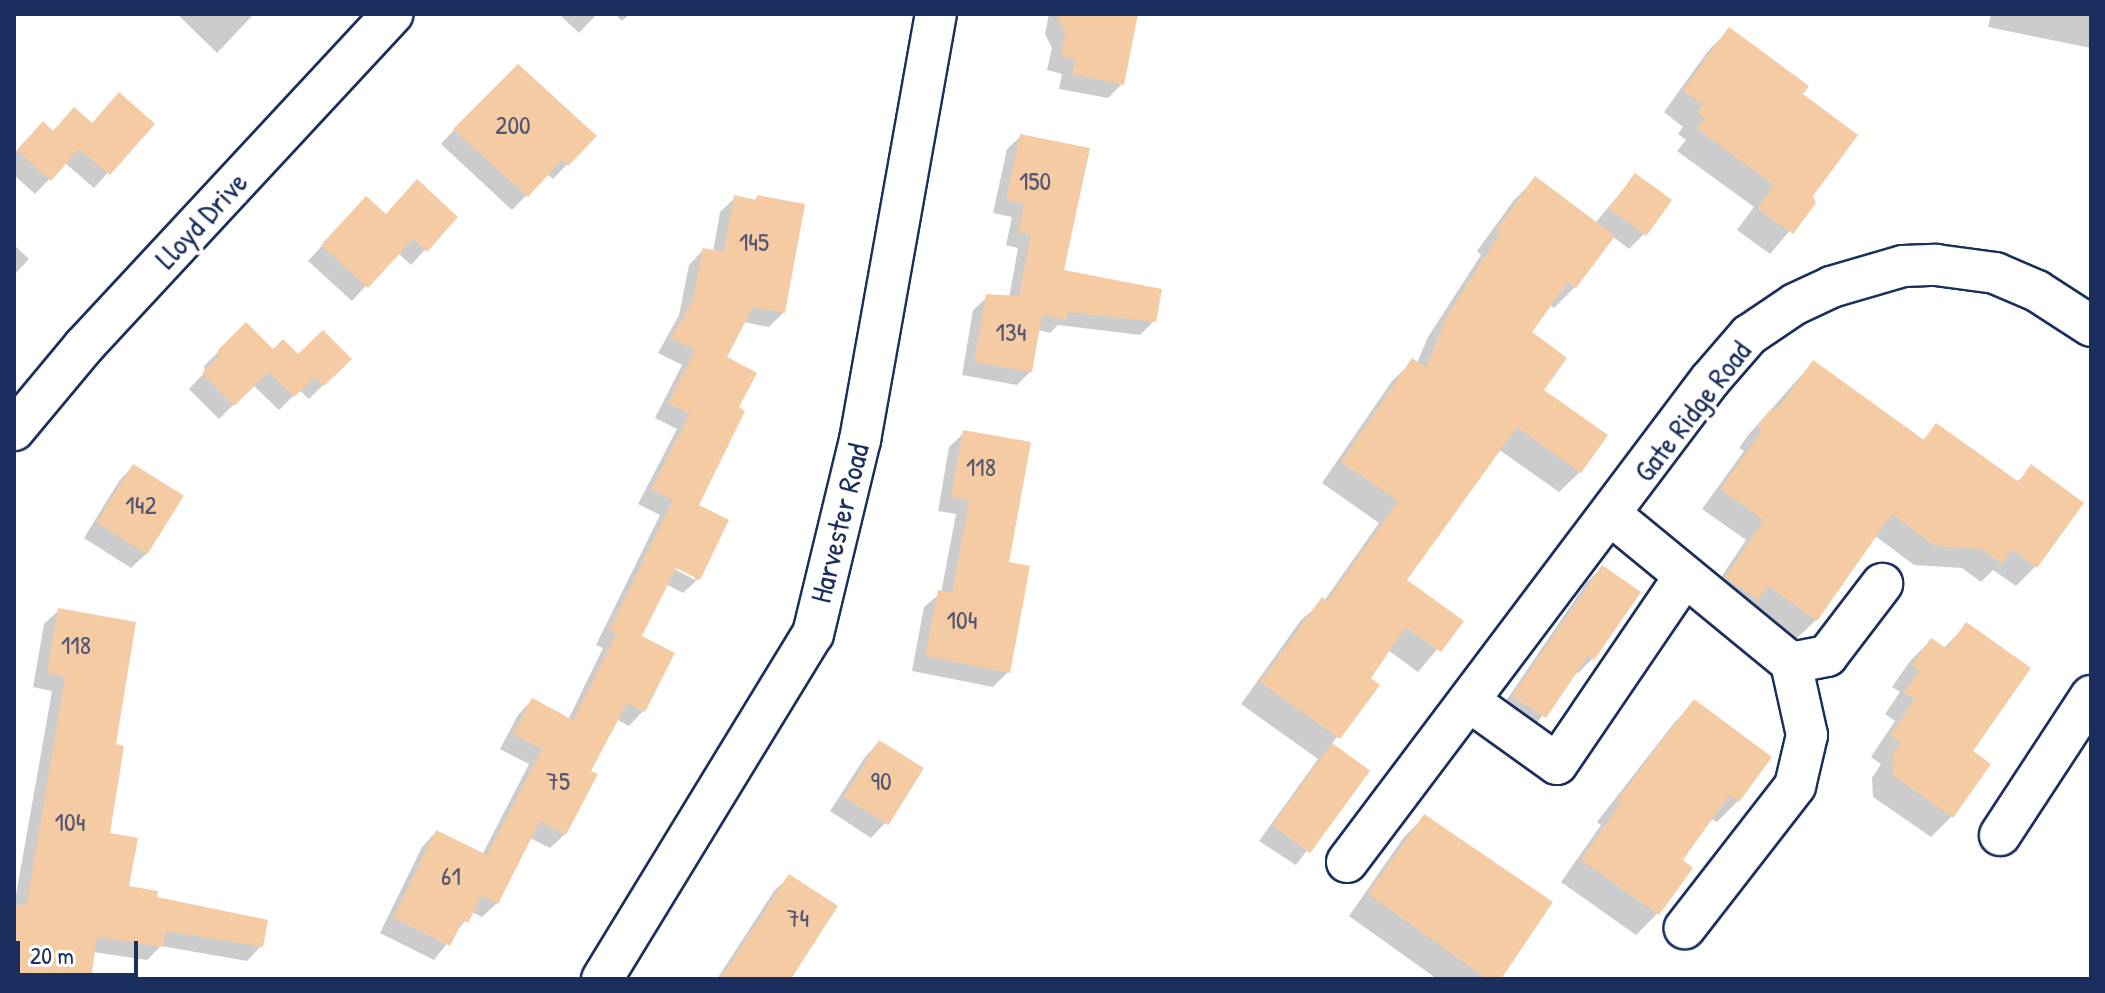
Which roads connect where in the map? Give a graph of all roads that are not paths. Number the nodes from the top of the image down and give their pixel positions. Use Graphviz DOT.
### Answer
graph roads {
  1 [pos="392,14"];
  2 [pos="936,14"];
  3 [pos="2091,326"];
  4 [pos="14,430"];
  5 [pos="1611,515"];
  6 [pos="1685,576"];
  7 [pos="1882,584"];
  8 [pos="1791,663"];
  9 [pos="2091,696"];
  10 [pos="1469,701"];
  11 [pos="2000,835"];
  12 [pos="1347,862"];
  13 [pos="1685,928"];
  14 [pos="602,979"];
  1 -- 4 [label="street, Lloyd Drive"];
  2 -- 14 [label="street, Harvester Road"];
  3 -- 5 [label="street, Gate Ridge Road"];
  5 -- 6 [label="street"];
  5 -- 10 [label="street, Gate Ridge Road"];
  6 -- 8 [label="street"];
  6 -- 10 [label="street"];
  7 -- 8 [label="street"];
  8 -- 13 [label="street"];
  9 -- 11 [label="street"];
  10 -- 12 [label="street, Gate Ridge Road"];
}
